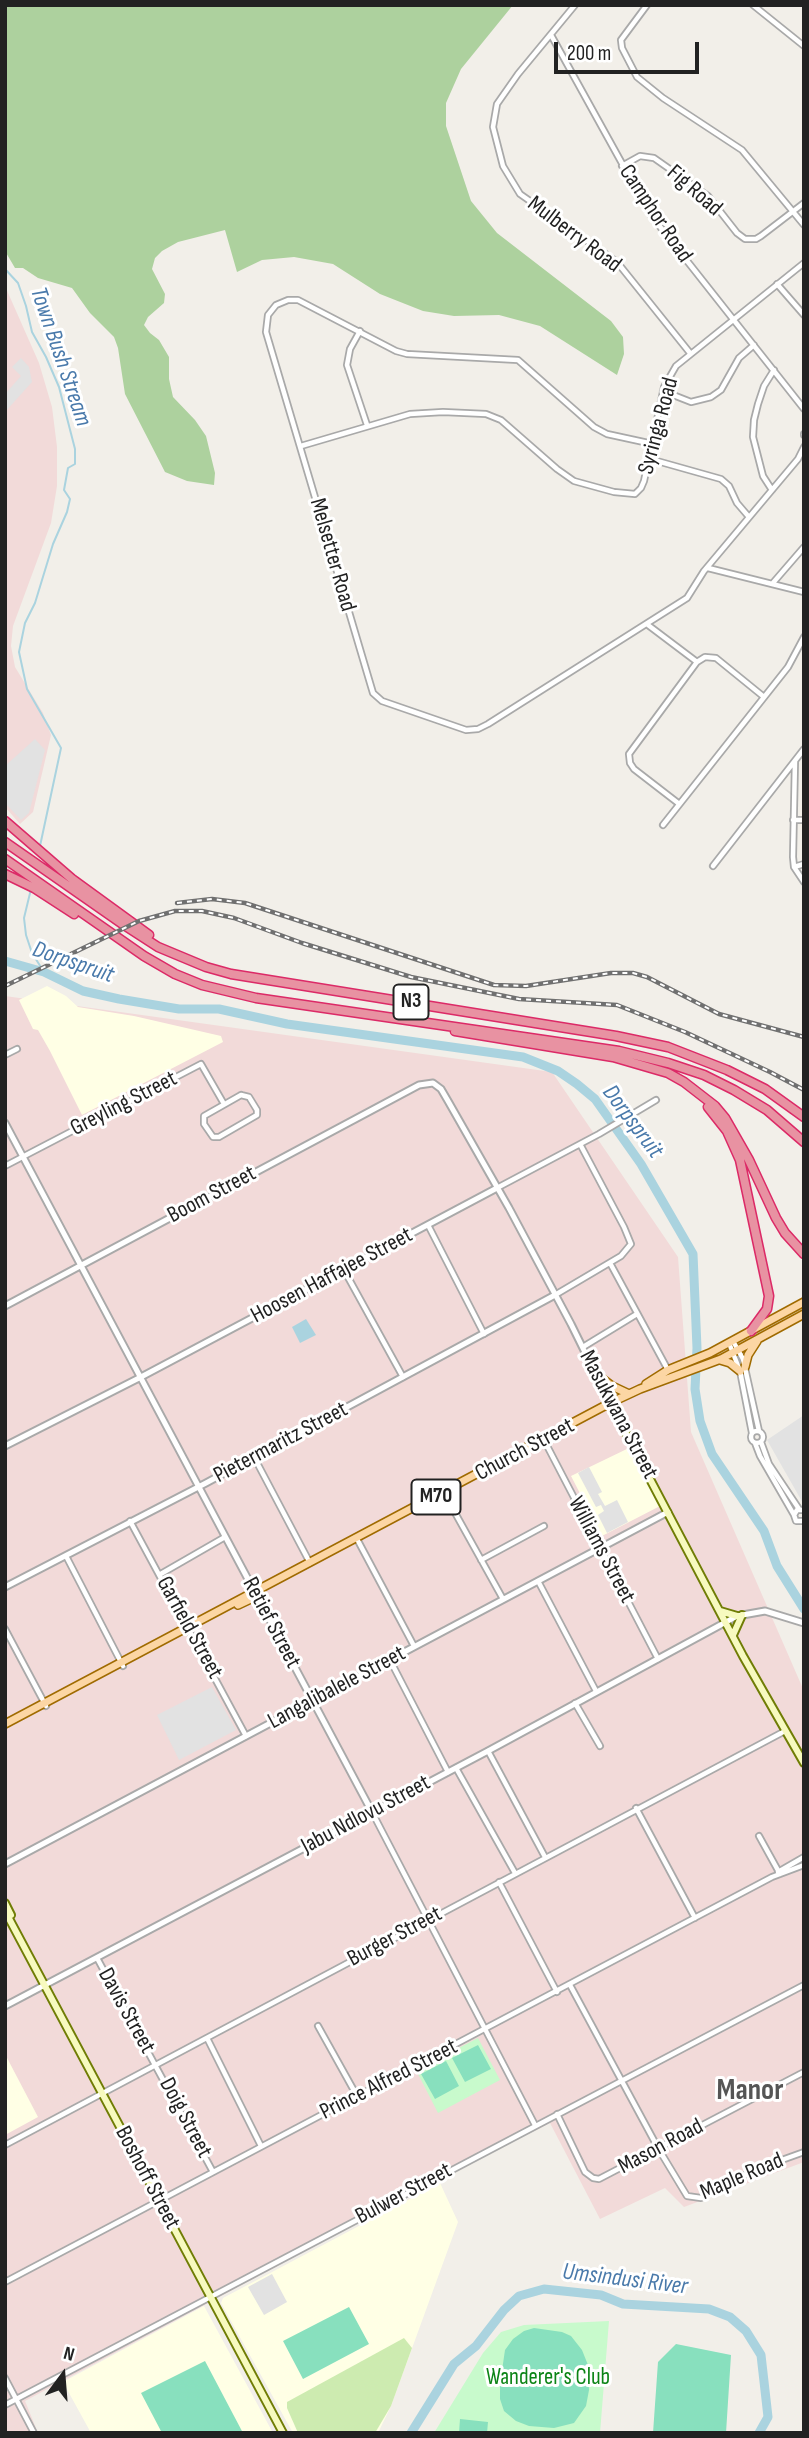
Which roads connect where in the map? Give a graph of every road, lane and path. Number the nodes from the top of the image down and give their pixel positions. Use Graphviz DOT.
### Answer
graph roads {
  1 [pos="575,5"];
  2 [pos="647,5"];
  3 [pos="753,5"];
  4 [pos="551,35"];
  5 [pos="804,46"];
  6 [pos="622,166"];
  7 [pos="804,203"];
  8 [pos="793,211"];
  9 [pos="804,225"];
  10 [pos="804,263"];
  11 [pos="777,284"];
  12 [pos="804,315"];
  13 [pos="733,320"];
  14 [pos="360,331"];
  15 [pos="754,345"];
  16 [pos="690,353"];
  17 [pos="774,370"];
  18 [pos="663,391"];
  19 [pos="804,409"];
  20 [pos="367,425"];
  21 [pos="653,444"];
  22 [pos="301,446"];
  23 [pos="804,447"];
  24 [pos="801,457"];
  25 [pos="650,459"];
  26 [pos="772,490"];
  27 [pos="749,517"];
  28 [pos="804,547"];
  29 [pos="708,568"];
  30 [pos="772,584"];
  31 [pos="804,592"];
  32 [pos="648,625"];
  33 [pos="804,637"];
  34 [pos="697,662"];
  35 [pos="764,697"];
  36 [pos="804,749"];
  37 [pos="795,760"];
  38 [pos="678,803"];
  39 [pos="793,820"];
  40 [pos="804,820"];
  41 [pos="5,821"];
  42 [pos="663,825"];
  43 [pos="5,842"];
  44 [pos="5,859"];
  45 [pos="804,864"];
  46 [pos="713,866"];
  47 [pos="794,867"];
  48 [pos="5,874"];
  49 [pos="31,882"];
  50 [pos="804,882"];
  51 [pos="231,974"];
  52 [pos="436,1024"];
  53 [pos="17,1049"];
  54 [pos="5,1055"];
  55 [pos="640,1064"];
  56 [pos="419,1085"];
  57 [pos="656,1100"];
  58 [pos="224,1104"];
  59 [pos="804,1120"];
  60 [pos="5,1123"];
  61 [pos="804,1142"];
  62 [pos="580,1144"];
  63 [pos="23,1156"];
  64 [pos="5,1166"];
  65 [pos="497,1188"];
  66 [pos="428,1225"];
  67 [pos="804,1254"];
  68 [pos="610,1263"];
  69 [pos="81,1264"];
  70 [pos="344,1270"];
  71 [pos="555,1295"];
  72 [pos="804,1302"];
  73 [pos="5,1306"];
  74 [pos="637,1314"];
  75 [pos="804,1314"];
  76 [pos="751,1331"];
  77 [pos="484,1334"];
  78 [pos="757,1340"];
  79 [pos="731,1342"];
  80 [pos="583,1347"];
  81 [pos="737,1351"];
  82 [pos="720,1360"];
  83 [pos="742,1369"];
  84 [pos="668,1370"];
  85 [pos="595,1373"];
  86 [pos="141,1377"];
  87 [pos="403,1377"];
  88 [pos="640,1389"];
  89 [pos="629,1394"];
  90 [pos="610,1403"];
  91 [pos="759,1431"];
  92 [pos="752,1433"];
  93 [pos="544,1440"];
  94 [pos="758,1442"];
  95 [pos="5,1446"];
  96 [pos="254,1457"];
  97 [pos="199,1487"];
  98 [pos="444,1493"];
  99 [pos="801,1510"];
  100 [pos="668,1512"];
  101 [pos="794,1515"];
  102 [pos="130,1521"];
  103 [pos="802,1521"];
  104 [pos="544,1526"];
  105 [pos="804,1528"];
  106 [pos="225,1537"];
  107 [pos="357,1539"];
  108 [pos="601,1548"];
  109 [pos="66,1556"];
  110 [pos="481,1560"];
  111 [pos="310,1563"];
  112 [pos="159,1575"];
  113 [pos="538,1581"];
  114 [pos="5,1587"];
  115 [pos="257,1592"];
  116 [pos="503,1600"];
  117 [pos="720,1611"];
  118 [pos="739,1616"];
  119 [pos="725,1623"];
  120 [pos="803,1623"];
  121 [pos="5,1629"];
  122 [pos="189,1629"];
  123 [pos="733,1635"];
  124 [pos="414,1646"];
  125 [pos="390,1660"];
  126 [pos="658,1660"];
  127 [pos="122,1664"];
  128 [pos="596,1691"];
  129 [pos="313,1701"];
  130 [pos="575,1703"];
  131 [pos="46,1705"];
  132 [pos="5,1727"];
  133 [pos="785,1731"];
  134 [pos="246,1736"];
  135 [pos="600,1746"];
  136 [pos="488,1751"];
  137 [pos="804,1763"];
  138 [pos="456,1768"];
  139 [pos="449,1772"];
  140 [pos="636,1808"];
  141 [pos="372,1812"];
  142 [pos="759,1836"];
  143 [pos="545,1857"];
  144 [pos="804,1857"];
  145 [pos="5,1864"];
  146 [pos="804,1865"];
  147 [pos="514,1873"];
  148 [pos="779,1873"];
  149 [pos="499,1882"];
  150 [pos="5,1903"];
  151 [pos="5,1911"];
  152 [pos="695,1918"];
  153 [pos="428,1920"];
  154 [pos="13,1923"];
  155 [pos="97,1958"];
  156 [pos="45,1985"];
  157 [pos="570,1985"];
  158 [pos="804,1985"];
  159 [pos="557,1992"];
  160 [pos="5,2006"];
  161 [pos="318,2026"];
  162 [pos="484,2031"];
  163 [pos="206,2038"];
  164 [pos="156,2065"];
  165 [pos="804,2072"];
  166 [pos="622,2081"];
  167 [pos="103,2093"];
  168 [pos="357,2096"];
  169 [pos="557,2114"];
  170 [pos="535,2124"];
  171 [pos="5,2145"];
  172 [pos="261,2146"];
  173 [pos="658,2148"];
  174 [pos="804,2152"];
  175 [pos="214,2172"];
  176 [pos="159,2200"];
  177 [pos="5,2282"];
  178 [pos="210,2296"];
  179 [pos="5,2378"];
  180 [pos="17,2399"];
  181 [pos="5,2405"];
  182 [pos="34,2433"];
  183 [pos="283,2433"];
  1 -- 4 [label="street"];
  2 -- 8 [label="street"];
  3 -- 5 [label="street"];
  4 -- 6 [label="street, Camphor Road"];
  4 -- 16 [label="street, Mulberry Road"];
  6 -- 8 [label="street, Fig Road"];
  6 -- 13 [label="street, Camphor Road"];
  7 -- 8 [label="street"];
  8 -- 9 [label="street"];
  10 -- 11 [label="street, Syringa Road"];
  11 -- 12 [label="street"];
  11 -- 13 [label="street, Syringa Road"];
  13 -- 15 [label="street, Camphor Road"];
  13 -- 16 [label="street, Syringa Road"];
  14 -- 20 [label="street"];
  14 -- 21 [label="street, Melsetter Road"];
  14 -- 22 [label="street, Melsetter Road"];
  15 -- 17 [label="street, Camphor Road"];
  15 -- 18 [label="street"];
  16 -- 18 [label="street, Syringa Road"];
  17 -- 19 [label="street, Camphor Road"];
  17 -- 26 [label="street"];
  18 -- 21 [label="street, Syringa Road"];
  20 -- 22 [label="street, Syringa Road"];
  20 -- 25 [label="street, Syringa Road"];
  21 -- 25 [label="street, Syringa Road"];
  22 -- 32 [label="street, Melsetter Road"];
  23 -- 24 [label="street, Melsetter Road"];
  24 -- 26 [label="street, Melsetter Road"];
  25 -- 27 [label="street"];
  26 -- 27 [label="street, Melsetter Road"];
  27 -- 29 [label="street, Melsetter Road"];
  28 -- 30 [label="street"];
  29 -- 30 [label="street"];
  29 -- 32 [label="street, Melsetter Road"];
  30 -- 31 [label="street"];
  32 -- 34 [label="street"];
  33 -- 35 [label="street"];
  34 -- 35 [label="street"];
  34 -- 38 [label="street"];
  35 -- 38 [label="street"];
  36 -- 37 [label="street"];
  37 -- 39 [label="street"];
  37 -- 46 [label="street"];
  38 -- 42 [label="street"];
  39 -- 40 [label="street"];
  39 -- 47 [label="street"];
  41 -- 51 [label="highway"];
  43 -- 51 [label="highway, N3"];
  44 -- 49 [label="highway"];
  45 -- 47 [label="street"];
  47 -- 50 [label="street"];
  48 -- 49 [label="highway"];
  49 -- 52 [label="highway, N3"];
  51 -- 59 [label="highway, N3"];
  52 -- 55 [label="highway"];
  52 -- 61 [label="highway, N3"];
  53 -- 54 [label="street"];
  55 -- 67 [label="highway"];
  55 -- 76 [label="highway"];
  56 -- 65 [label="street, Masukwana Street"];
  56 -- 69 [label="street, Boom Street"];
  57 -- 62 [label="street, Hoosen Haffajee Street"];
  58 -- 58 [label="street"];
  58 -- 63 [label="street, Greyling Street"];
  60 -- 63 [label="street, Retief Street"];
  62 -- 65 [label="street, Hoosen Haffajee Street"];
  62 -- 68 [label="street"];
  63 -- 64 [label="street, Greyling Street"];
  63 -- 69 [label="street, Retief Street"];
  65 -- 66 [label="street, Hoosen Haffajee Street"];
  65 -- 71 [label="street, Masukwana Street"];
  66 -- 70 [label="street, Hoosen Haffajee Street"];
  66 -- 77 [label="street"];
  68 -- 71 [label="street"];
  68 -- 74 [label="street"];
  69 -- 73 [label="street, Boom Street"];
  69 -- 86 [label="street, Retief Street"];
  70 -- 86 [label="street, Hoosen Haffajee Street"];
  70 -- 87 [label="street"];
  71 -- 77 [label="street, Pietermaritz Street"];
  71 -- 80 [label="street, Masukwana Street"];
  72 -- 76 [label="main road, Church Street / M70"];
  74 -- 80 [label="street"];
  74 -- 84 [label="street"];
  75 -- 78 [label="main road, Church Street / M70"];
  76 -- 79 [label="main road, Church Street / M70"];
  77 -- 87 [label="street, Pietermaritz Street"];
  78 -- 81 [label="main road, Church Street / M70"];
  78 -- 83 [label="main road"];
  79 -- 81 [label="street"];
  79 -- 84 [label="main road, Church Street / M70"];
  80 -- 85 [label="street, Masukwana Street"];
  81 -- 82 [label="main road, Church Street / M70"];
  81 -- 83 [label="street"];
  82 -- 83 [label="main road"];
  82 -- 88 [label="main road, Church Street / M70"];
  83 -- 91 [label="street"];
  83 -- 92 [label="street"];
  84 -- 88 [label="main road, Church Street / M70"];
  85 -- 89 [label="main road"];
  85 -- 90 [label="street, Masukwana Street"];
  86 -- 95 [label="street, Hoosen Haffajee Street"];
  86 -- 97 [label="street, Retief Street"];
  87 -- 96 [label="street, Pietermaritz Street"];
  88 -- 89 [label="main road, Church Street / M70"];
  89 -- 90 [label="main road, Church Street / M70"];
  90 -- 93 [label="main road, Church Street / M70"];
  90 -- 100 [label="main road, Masukwana Street"];
  91 -- 92 [label="street"];
  91 -- 94 [label="street"];
  92 -- 94 [label="street"];
  93 -- 98 [label="main road, Church Street / M70"];
  93 -- 108 [label="street, Williams Street"];
  94 -- 99 [label="street"];
  94 -- 101 [label="street"];
  96 -- 97 [label="street, Pietermaritz Street"];
  96 -- 111 [label="street"];
  97 -- 102 [label="street, Pietermaritz Street"];
  97 -- 106 [label="street, Retief Street"];
  98 -- 107 [label="main road, Church Street / M70"];
  98 -- 110 [label="street"];
  99 -- 101 [label="street"];
  100 -- 108 [label="street, Langalibalele Street"];
  100 -- 117 [label="main road, Masukwana Street"];
  101 -- 103 [label="street"];
  102 -- 109 [label="street, Pietermaritz Street"];
  102 -- 112 [label="street, Garfield Street"];
  103 -- 105 [label="street"];
  104 -- 110 [label="street"];
  106 -- 112 [label="street"];
  106 -- 115 [label="street, Retief Street"];
  107 -- 111 [label="main road, Church Street / M70"];
  107 -- 124 [label="street"];
  108 -- 113 [label="street, Langalibalele Street"];
  108 -- 126 [label="street, Williams Street"];
  109 -- 114 [label="street, Pietermaritz Street"];
  109 -- 127 [label="street"];
  110 -- 116 [label="street"];
  111 -- 115 [label="main road, Church Street / M70"];
  112 -- 122 [label="street, Garfield Street"];
  113 -- 116 [label="street, Langalibalele Street"];
  113 -- 128 [label="street"];
  115 -- 122 [label="main road, Church Street / M70"];
  115 -- 129 [label="street, Retief Street"];
  116 -- 124 [label="street, Langalibalele Street"];
  117 -- 118 [label="main road"];
  117 -- 119 [label="main road, Masukwana Street"];
  118 -- 119 [label="street, Jabu Ndlovu Street"];
  118 -- 120 [label="street"];
  118 -- 123 [label="main road"];
  119 -- 123 [label="main road, Masukwana Street"];
  119 -- 126 [label="street, Jabu Ndlovu Street"];
  121 -- 131 [label="street"];
  122 -- 127 [label="main road, Church Street / M70"];
  122 -- 134 [label="street, Garfield Street"];
  123 -- 133 [label="main road, Masukwana Street"];
  124 -- 125 [label="street, Langalibalele Street"];
  125 -- 129 [label="street, Langalibalele Street"];
  125 -- 139 [label="street"];
  126 -- 128 [label="street, Jabu Ndlovu Street"];
  127 -- 131 [label="main road, Church Street / M70"];
  128 -- 130 [label="street, Jabu Ndlovu Street"];
  129 -- 134 [label="street, Langalibalele Street"];
  129 -- 141 [label="street, Retief Street"];
  130 -- 135 [label="street"];
  130 -- 136 [label="street, Jabu Ndlovu Street"];
  131 -- 132 [label="main road, Church Street / M70"];
  133 -- 137 [label="main road, Masukwana Street"];
  133 -- 140 [label="street, Burger Street"];
  134 -- 145 [label="street, Langalibalele Street"];
  136 -- 138 [label="street, Jabu Ndlovu Street"];
  136 -- 143 [label="street"];
  138 -- 139 [label="street, Jabu Ndlovu Street"];
  138 -- 147 [label="street"];
  139 -- 141 [label="street, Jabu Ndlovu Street"];
  140 -- 143 [label="street, Burger Street"];
  140 -- 152 [label="street"];
  141 -- 153 [label="street, Retief Street"];
  141 -- 155 [label="street, Jabu Ndlovu Street"];
  142 -- 148 [label="street"];
  143 -- 147 [label="street, Burger Street"];
  144 -- 148 [label="street, Prince Alfred Street"];
  146 -- 148 [label="street, Prince Alfred Street"];
  147 -- 149 [label="street, Burger Street"];
  148 -- 152 [label="street, Prince Alfred Street"];
  149 -- 153 [label="street, Burger Street"];
  149 -- 159 [label="street"];
  150 -- 154 [label="main road, Boshoff Street"];
  151 -- 154 [label="main road, Boshoff Street"];
  152 -- 157 [label="street, Prince Alfred Street"];
  153 -- 162 [label="street, Retief Street"];
  153 -- 163 [label="street, Burger Street"];
  154 -- 156 [label="main road, Boshoff Street"];
  155 -- 156 [label="street, Jabu Ndlovu Street"];
  155 -- 164 [label="street, Davis Street"];
  156 -- 160 [label="street, Jabu Ndlovu Street"];
  156 -- 167 [label="main road, Boshoff Street"];
  157 -- 159 [label="street, Prince Alfred Street"];
  157 -- 166 [label="street, Maple Road"];
  158 -- 166 [label="street, Bulwer Street"];
  159 -- 162 [label="street, Prince Alfred Street"];
  161 -- 168 [label="street"];
  162 -- 168 [label="street, Prince Alfred Street"];
  162 -- 170 [label="street, Retief Street"];
  163 -- 164 [label="street, Burger Street"];
  163 -- 172 [label="street"];
  164 -- 167 [label="street, Burger Street"];
  164 -- 175 [label="street, Doig Street"];
  165 -- 173 [label="street, Mason Road"];
  166 -- 169 [label="street, Bulwer Street"];
  166 -- 173 [label="street, Maple Road"];
  167 -- 171 [label="street, Burger Street"];
  167 -- 176 [label="main road, Boshoff Street"];
  168 -- 172 [label="street, Prince Alfred Street"];
  169 -- 170 [label="street, Bulwer Street"];
  169 -- 173 [label="street, Mason Road"];
  170 -- 178 [label="street, Bulwer Street"];
  172 -- 175 [label="street, Prince Alfred Street"];
  173 -- 174 [label="street, Maple Road"];
  175 -- 176 [label="street, Prince Alfred Street"];
  176 -- 177 [label="street, Prince Alfred Street"];
  176 -- 178 [label="main road, Boshoff Street"];
  178 -- 180 [label="street, Bulwer Street"];
  178 -- 183 [label="main road, Boshoff Street"];
  179 -- 180 [label="street"];
  180 -- 181 [label="street, Bulwer Street"];
  180 -- 182 [label="street"];
}
